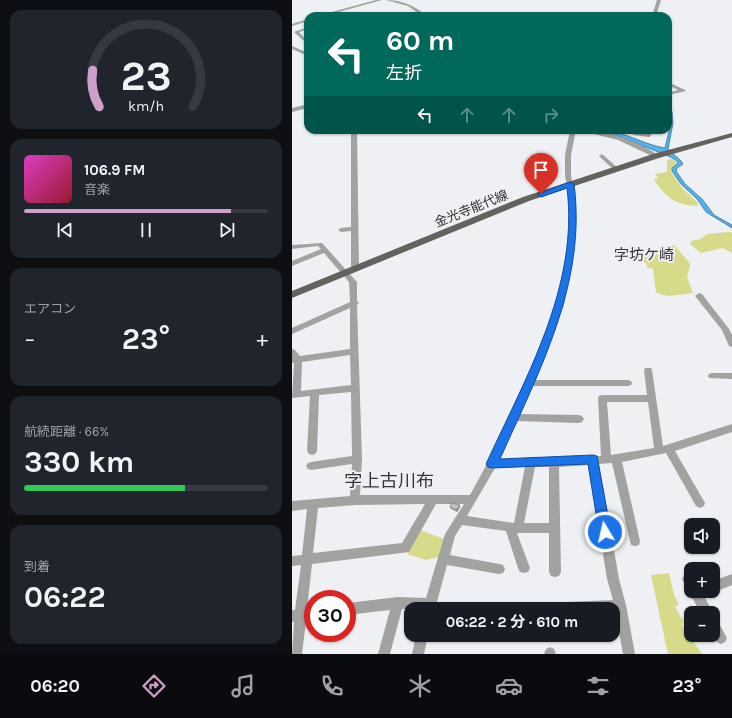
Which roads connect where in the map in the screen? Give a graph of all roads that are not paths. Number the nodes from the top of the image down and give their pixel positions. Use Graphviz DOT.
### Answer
graph roads {
  1 [pos="380,0"];
  2 [pos="388,0"];
  3 [pos="659,0"];
  4 [pos="405,2"];
  5 [pos="337,12"];
  6 [pos="420,12"];
  7 [pos="655,12"];
  8 [pos="304,21"];
  9 [pos="292,25"];
  10 [pos="304,29"];
  11 [pos="299,43"];
  12 [pos="672,86"];
  13 [pos="672,93"];
  14 [pos="304,107"];
  15 [pos="292,110"];
  16 [pos="354,134"];
  17 [pos="572,134"];
  18 [pos="606,134"];
  19 [pos="635,134"];
  20 [pos="649,135"];
  21 [pos="732,135"];
  22 [pos="659,155"];
  23 [pos="602,156"];
  24 [pos="616,169"];
  25 [pos="570,184"];
  26 [pos="355,229"];
  27 [pos="341,230"];
  28 [pos="292,247"];
  29 [pos="325,250"];
  30 [pos="292,264"];
  31 [pos="355,269"];
  32 [pos="345,273"];
  33 [pos="292,295"];
  34 [pos="699,296"];
  35 [pos="354,303"];
  36 [pos="292,331"];
  37 [pos="732,344"];
  38 [pos="354,352"];
  39 [pos="294,357"];
  40 [pos="648,370"];
  41 [pos="712,376"];
  42 [pos="732,376"];
  43 [pos="528,383"];
  44 [pos="628,383"];
  45 [pos="356,388"];
  46 [pos="314,393"];
  47 [pos="294,395"];
  48 [pos="652,399"];
  49 [pos="513,418"];
  50 [pos="579,419"];
  51 [pos="732,428"];
  52 [pos="664,449"];
  53 [pos="312,451"];
  54 [pos="611,458"];
  55 [pos="357,459"];
  56 [pos="593,460"];
  57 [pos="554,462"];
  58 [pos="531,463"];
  59 [pos="492,464"];
  60 [pos="311,466"];
  61 [pos="433,499"];
  62 [pos="473,499"];
  63 [pos="355,500"];
  64 [pos="700,503"];
  65 [pos="313,504"];
  66 [pos="292,506"];
  67 [pos="459,520"];
  68 [pos="514,527"];
  69 [pos="554,528"];
  70 [pos="635,541"];
  71 [pos="307,559"];
  72 [pos="442,559"];
  73 [pos="292,561"];
  74 [pos="524,568"];
  75 [pos="499,569"];
  76 [pos="555,572"];
  77 [pos="732,579"];
  78 [pos="720,584"];
  79 [pos="430,602"];
  80 [pos="619,602"];
  81 [pos="398,603"];
  82 [pos="404,604"];
  83 [pos="620,605"];
  84 [pos="356,608"];
  85 [pos="296,616"];
  86 [pos="421,642"];
  87 [pos="296,654"];
  88 [pos="384,654"];
  89 [pos="418,654"];
  90 [pos="629,654"];
  1 -- 5 [label="street"];
  2 -- 4 [label="street"];
  3 -- 7 [label="street"];
  4 -- 6 [label="street"];
  8 -- 9 [label="street"];
  10 -- 11 [label="street"];
  12 -- 13 [label="street"];
  14 -- 15 [label="street"];
  16 -- 26 [label="street"];
  17 -- 25 [label="street"];
  18 -- 22 [label="street"];
  19 -- 20 [label="street"];
  21 -- 22 [label="main road, 金光寺能代線"];
  22 -- 24 [label="main road, 金光寺能代線"];
  23 -- 24 [label="street"];
  24 -- 25 [label="main road, 金光寺能代線"];
  25 -- 31 [label="main road, 金光寺能代線"];
  25 -- 43 [label="street"];
  26 -- 27 [label="street"];
  26 -- 31 [label="street"];
  28 -- 29 [label="street"];
  29 -- 30 [label="street"];
  29 -- 32 [label="street"];
  31 -- 32 [label="main road, 金光寺能代線"];
  32 -- 33 [label="main road, 金光寺能代線"];
  32 -- 35 [label="street"];
  34 -- 37 [label="street"];
  35 -- 36 [label="street"];
  35 -- 38 [label="street"];
  38 -- 39 [label="street"];
  38 -- 45 [label="street"];
  39 -- 47 [label="street"];
  40 -- 48 [label="street"];
  41 -- 42 [label="street"];
  43 -- 44 [label="street"];
  43 -- 49 [label="street"];
  45 -- 46 [label="street"];
  45 -- 55 [label="street"];
  46 -- 47 [label="street"];
  46 -- 53 [label="street"];
  48 -- 52 [label="street"];
  48 -- 54 [label="street"];
  49 -- 50 [label="street"];
  49 -- 59 [label="street"];
  51 -- 52 [label="street"];
  52 -- 54 [label="street"];
  52 -- 64 [label="street"];
  54 -- 56 [label="street"];
  54 -- 70 [label="street"];
  55 -- 60 [label="street"];
  55 -- 63 [label="street"];
  56 -- 57 [label="street"];
  56 -- 80 [label="street"];
  57 -- 58 [label="street"];
  57 -- 69 [label="street"];
  58 -- 59 [label="street"];
  58 -- 68 [label="street"];
  59 -- 62 [label="street"];
  61 -- 62 [label="street"];
  61 -- 63 [label="street"];
  61 -- 71 [label="street"];
  62 -- 67 [label="street"];
  63 -- 65 [label="street"];
  65 -- 66 [label="street"];
  65 -- 71 [label="street"];
  67 -- 68 [label="street"];
  67 -- 72 [label="street"];
  68 -- 69 [label="street"];
  68 -- 74 [label="street"];
  69 -- 76 [label="street"];
  71 -- 73 [label="street"];
  71 -- 85 [label="street"];
  72 -- 75 [label="street"];
  72 -- 79 [label="street"];
  77 -- 78 [label="street"];
  81 -- 82 [label="street"];
  81 -- 84 [label="street"];
  81 -- 88 [label="street"];
  83 -- 90 [label="street"];
  85 -- 87 [label="street"];
  86 -- 89 [label="street"];
}
